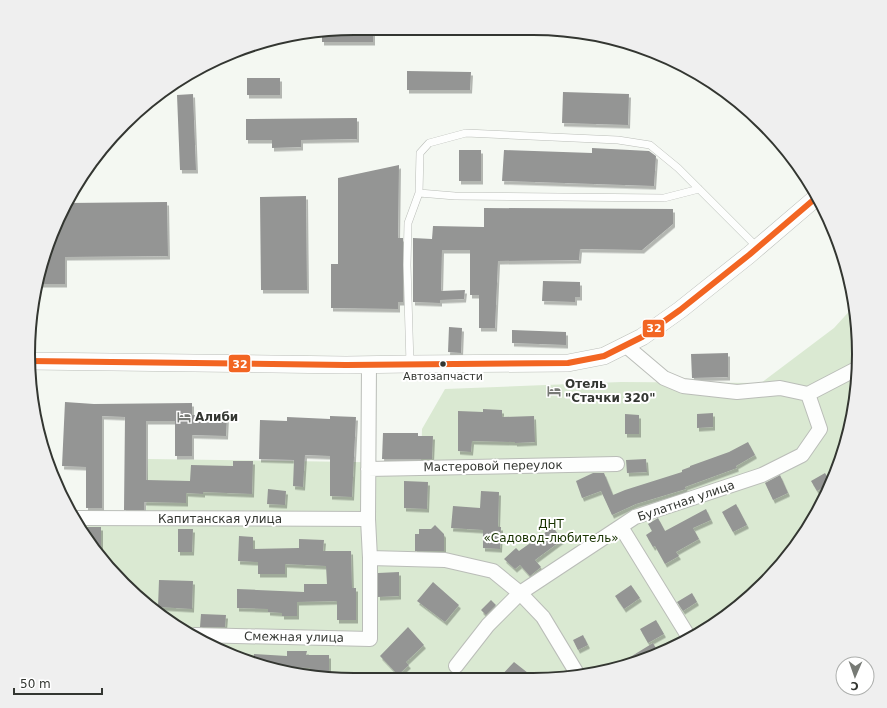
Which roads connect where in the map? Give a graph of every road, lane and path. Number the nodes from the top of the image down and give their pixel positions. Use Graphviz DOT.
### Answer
graph roads {
  1 [pos="699,189"];
  2 [pos="419,193"];
  3 [pos="812,201"];
  4 [pos="758,248"];
  5 [pos="624,345"];
  6 [pos="35,361"];
  7 [pos="369,364"];
  8 [pos="410,364"];
  9 [pos="851,372"];
  10 [pos="808,394"];
  11 [pos="617,464"];
  12 [pos="368,469"];
  13 [pos="81,518"];
  14 [pos="368,519"];
  15 [pos="620,527"];
  16 [pos="370,558"];
  17 [pos="520,593"];
  18 [pos="686,633"];
  19 [pos="204,635"];
  20 [pos="456,666"];
  21 [pos="575,670"];
  1 -- 2 [label="lane"];
  1 -- 2 [label="lane"];
  1 -- 4 [label="lane"];
  2 -- 8 [label="lane"];
  3 -- 4 [label="street"];
  4 -- 5 [label="street"];
  5 -- 8 [label="street"];
  5 -- 10 [label="street"];
  6 -- 7 [label="street"];
  7 -- 8 [label="street"];
  7 -- 12 [label="street"];
  9 -- 10 [label="street"];
  10 -- 15 [label="street, Булатная улица"];
  11 -- 12 [label="street, Мастеровой переулок"];
  12 -- 14 [label="street"];
  13 -- 14 [label="street, Капитанская улица"];
  14 -- 16 [label="street"];
  15 -- 17 [label="street, Булатная улица"];
  15 -- 18 [label="street"];
  16 -- 17 [label="street"];
  16 -- 19 [label="street, Смежная улица"];
  17 -- 20 [label="street, Булатная улица"];
  17 -- 21 [label="street"];
}
